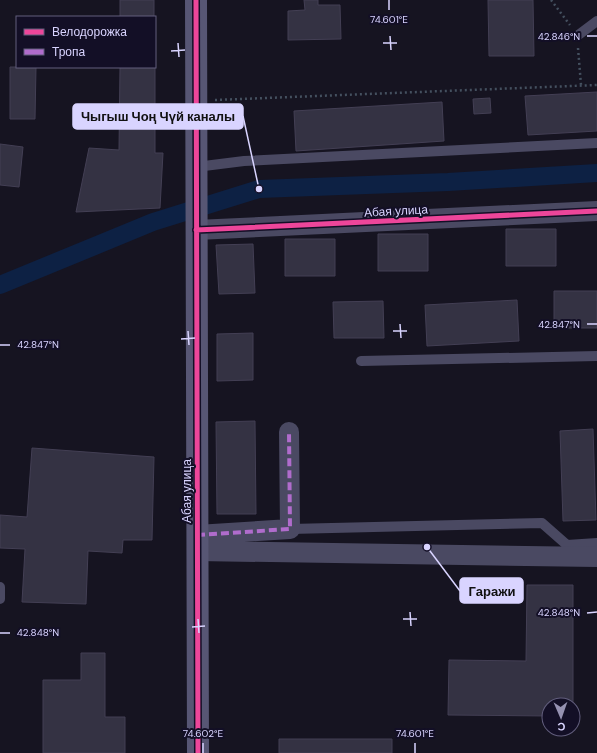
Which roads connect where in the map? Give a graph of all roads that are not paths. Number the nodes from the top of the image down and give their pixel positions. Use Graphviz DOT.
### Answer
graph roads {
  1 [pos="196,0"];
  2 [pos="597,21"];
  3 [pos="577,36"];
  4 [pos="597,143"];
  5 [pos="196,167"];
  6 [pos="597,211"];
  7 [pos="196,223"];
  8 [pos="597,356"];
  9 [pos="361,361"];
  10 [pos="289,432"];
  11 [pos="290,529"];
  12 [pos="197,543"];
  13 [pos="597,543"];
  14 [pos="597,557"];
  15 [pos="0,587"];
  16 [pos="0,599"];
  17 [pos="198,753"];
  1 -- 5 [label="street, Абая улица"];
  2 -- 3 [label="lane"];
  4 -- 5 [label="lane"];
  5 -- 7 [label="street, Абая улица"];
  6 -- 7 [label="street, Абая улица"];
  7 -- 12 [label="street, Абая улица"];
  8 -- 9 [label="lane"];
  10 -- 11 [label="street"];
  11 -- 12 [label="street"];
  11 -- 13 [label="lane"];
  12 -- 14 [label="street"];
  12 -- 17 [label="street, Абая улица"];
  15 -- 16 [label="lane"];
}
